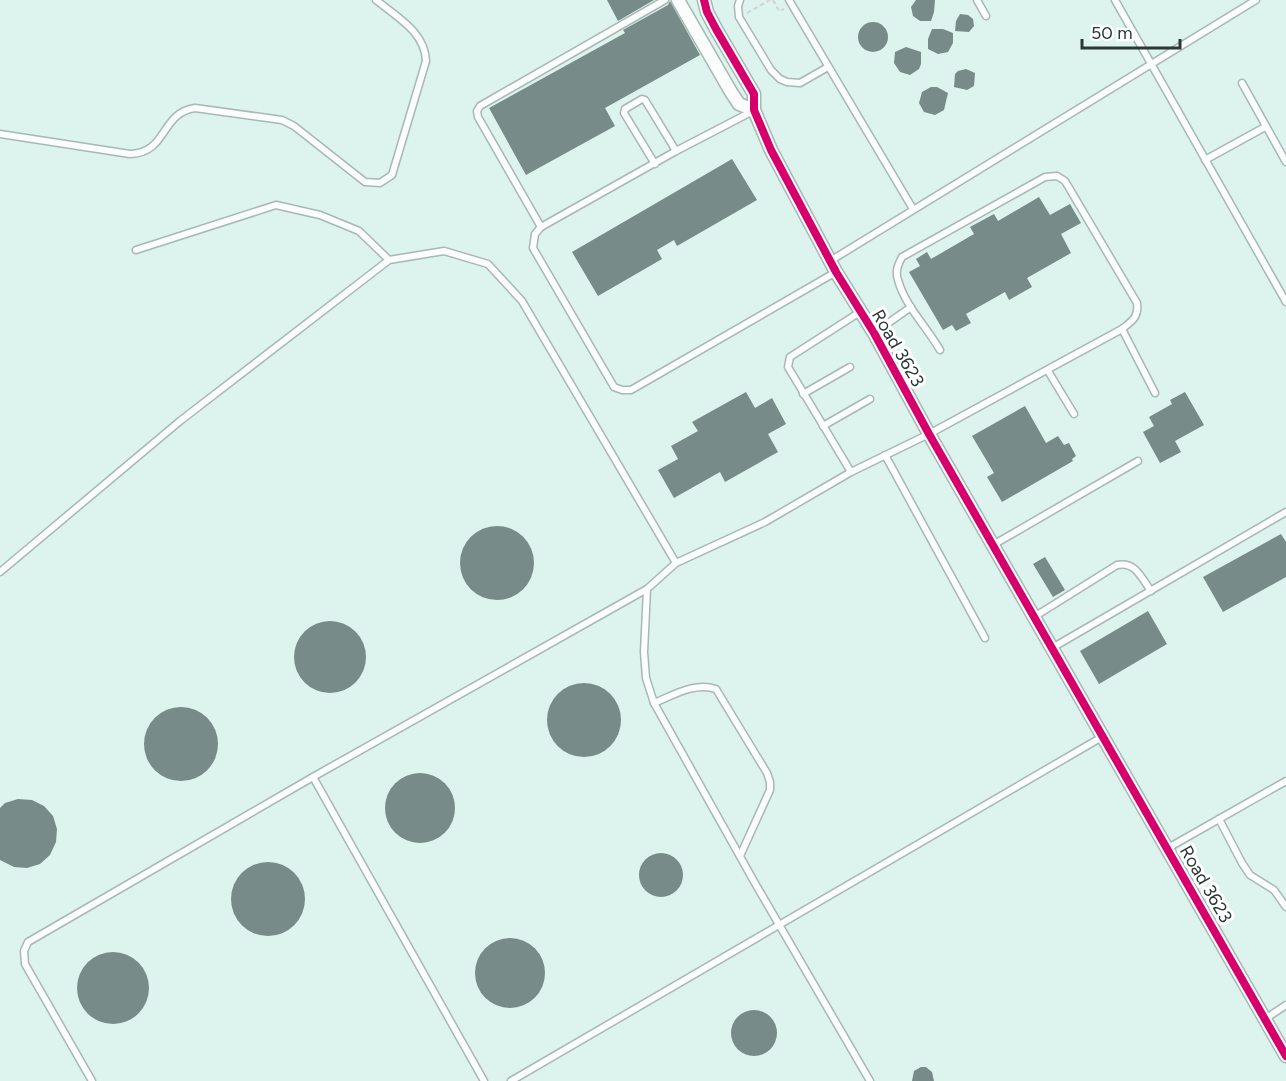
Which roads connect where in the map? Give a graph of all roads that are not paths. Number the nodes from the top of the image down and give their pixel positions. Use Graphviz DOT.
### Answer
graph roads {
  1 [pos="376,0"];
  2 [pos="665,0"];
  3 [pos="678,0"];
  4 [pos="704,0"];
  5 [pos="740,0"];
  6 [pos="789,0"];
  7 [pos="977,0"];
  8 [pos="1114,0"];
  9 [pos="1252,1"];
  10 [pos="986,16"];
  11 [pos="1151,63"];
  12 [pos="828,67"];
  13 [pos="1242,83"];
  14 [pos="754,110"];
  15 [pos="1265,127"];
  16 [pos="0,134"];
  17 [pos="676,151"];
  18 [pos="1205,160"];
  19 [pos="1286,162"];
  20 [pos="655,164"];
  21 [pos="913,209"];
  22 [pos="541,227"];
  23 [pos="136,250"];
  24 [pos="389,260"];
  25 [pos="833,267"];
  26 [pos="1286,302"];
  27 [pos="911,307"];
  28 [pos="860,312"];
  29 [pos="1122,329"];
  30 [pos="874,333"];
  31 [pos="940,350"];
  32 [pos="850,367"];
  33 [pos="1048,371"];
  34 [pos="803,393"];
  35 [pos="1155,393"];
  36 [pos="870,399"];
  37 [pos="1074,414"];
  38 [pos="823,426"];
  39 [pos="929,434"];
  40 [pos="885,455"];
  41 [pos="1138,461"];
  42 [pos="851,472"];
  43 [pos="1286,512"];
  44 [pos="993,545"];
  45 [pos="676,563"];
  46 [pos="0,572"];
  47 [pos="647,589"];
  48 [pos="1151,591"];
  49 [pos="1034,617"];
  50 [pos="985,638"];
  51 [pos="1051,648"];
  52 [pos="654,703"];
  53 [pos="1100,733"];
  54 [pos="314,777"];
  55 [pos="1286,782"];
  56 [pos="1219,819"];
  57 [pos="1168,848"];
  58 [pos="740,856"];
  59 [pos="1286,907"];
  60 [pos="778,924"];
  61 [pos="1286,1005"];
  62 [pos="1265,1019"];
  63 [pos="1286,1056"];
  64 [pos="92,1081"];
  65 [pos="484,1081"];
  66 [pos="511,1081"];
  67 [pos="870,1081"];
  1 -- 16 [label="lane"];
  2 -- 22 [label="lane"];
  3 -- 14 [label="street, Road 3623"];
  4 -- 14 [label="street, Road 3623"];
  5 -- 12 [label="lane"];
  6 -- 12 [label="lane"];
  7 -- 10 [label="lane"];
  8 -- 11 [label="lane"];
  9 -- 11 [label="lane"];
  11 -- 18 [label="lane"];
  11 -- 21 [label="lane"];
  12 -- 21 [label="lane"];
  13 -- 15 [label="lane"];
  14 -- 17 [label="lane"];
  14 -- 25 [label="street, Road 3623"];
  15 -- 18 [label="lane"];
  15 -- 19 [label="lane"];
  17 -- 20 [label="lane"];
  17 -- 20 [label="lane"];
  18 -- 26 [label="lane"];
  20 -- 22 [label="lane"];
  21 -- 25 [label="lane"];
  22 -- 25 [label="lane"];
  23 -- 24 [label="lane"];
  24 -- 45 [label="lane"];
  24 -- 46 [label="lane"];
  25 -- 28 [label="street, Road 3623"];
  27 -- 29 [label="lane"];
  27 -- 30 [label="lane"];
  27 -- 31 [label="lane"];
  28 -- 30 [label="street, Road 3623"];
  28 -- 34 [label="lane"];
  29 -- 33 [label="lane"];
  29 -- 35 [label="lane"];
  30 -- 39 [label="street, Road 3623"];
  32 -- 34 [label="lane"];
  33 -- 37 [label="lane"];
  33 -- 39 [label="lane"];
  34 -- 38 [label="lane"];
  36 -- 38 [label="lane"];
  38 -- 42 [label="lane"];
  39 -- 40 [label="lane"];
  39 -- 44 [label="street, Road 3623"];
  40 -- 42 [label="lane"];
  40 -- 50 [label="lane"];
  41 -- 44 [label="lane"];
  42 -- 45 [label="lane"];
  43 -- 48 [label="lane"];
  44 -- 49 [label="street, Road 3623"];
  45 -- 47 [label="lane"];
  47 -- 52 [label="lane"];
  47 -- 54 [label="lane"];
  48 -- 49 [label="lane"];
  48 -- 51 [label="lane"];
  49 -- 51 [label="street, Road 3623"];
  51 -- 53 [label="street, Road 3623"];
  52 -- 58 [label="lane"];
  52 -- 58 [label="lane"];
  53 -- 57 [label="street, Road 3623"];
  53 -- 60 [label="lane"];
  54 -- 64 [label="lane"];
  54 -- 65 [label="lane"];
  55 -- 56 [label="lane"];
  56 -- 57 [label="lane"];
  56 -- 59 [label="lane"];
  57 -- 62 [label="street, Road 3623"];
  58 -- 60 [label="lane"];
  60 -- 66 [label="lane"];
  60 -- 67 [label="lane"];
  61 -- 62 [label="lane"];
  62 -- 63 [label="street, Road 3623"];
}
